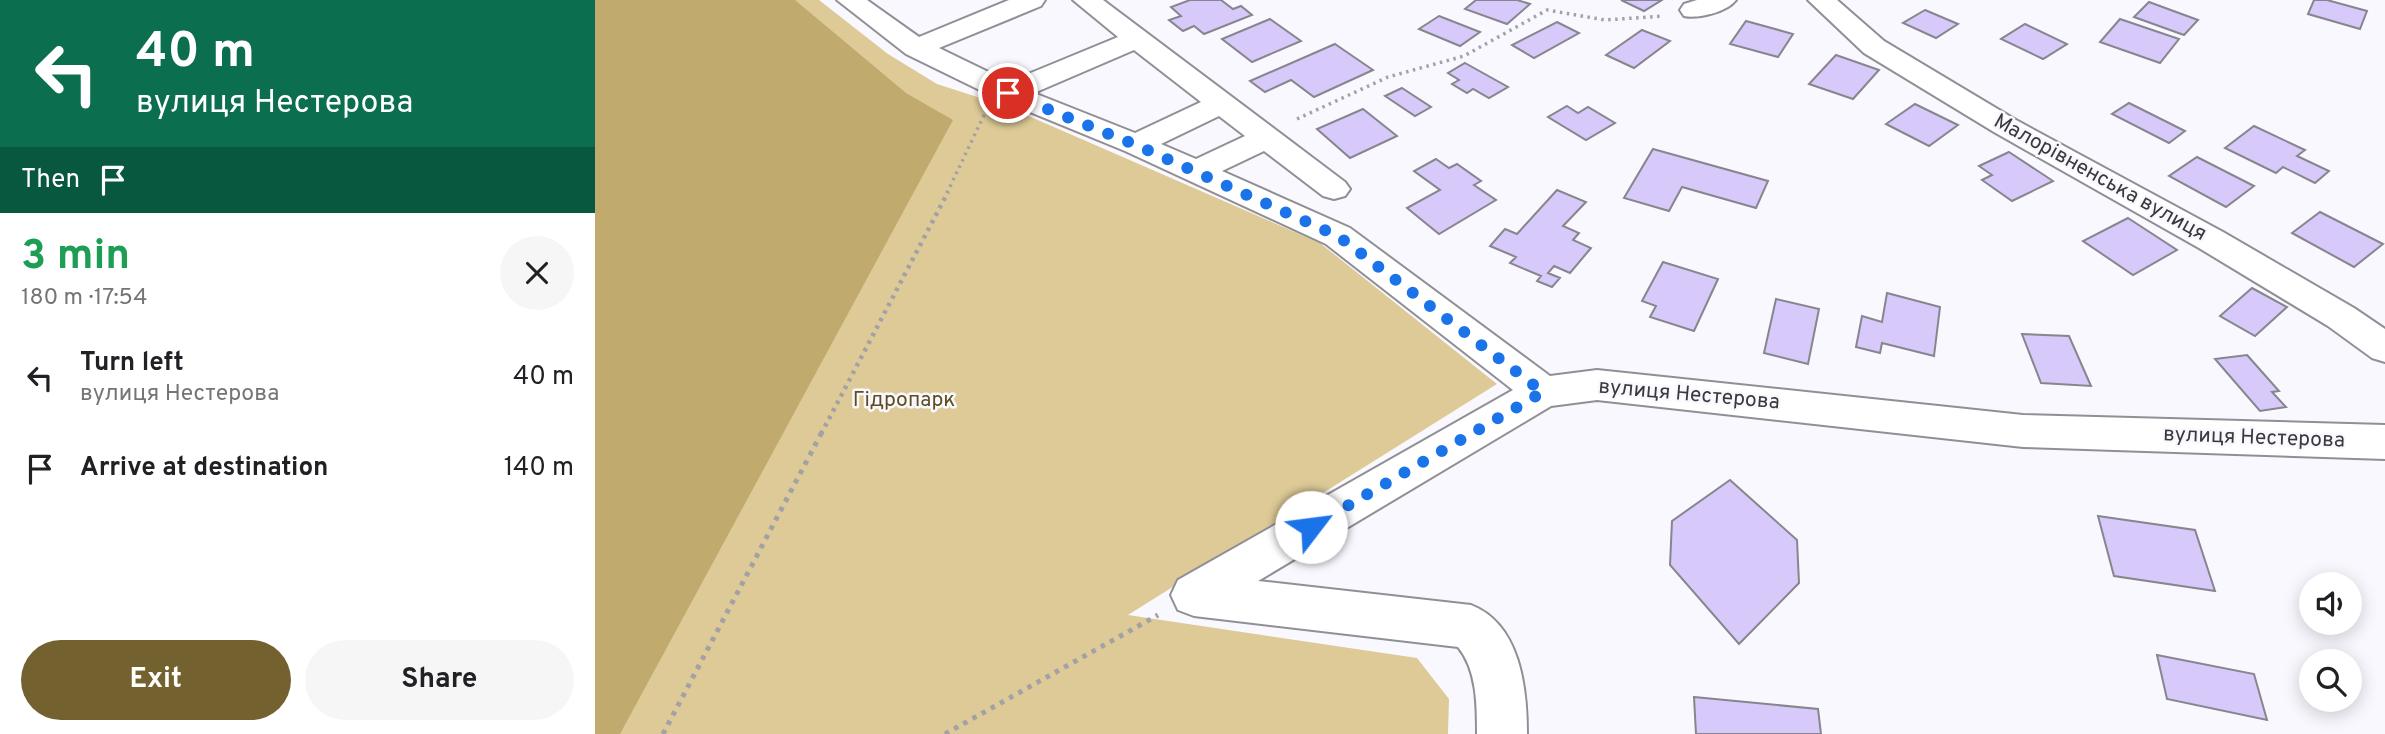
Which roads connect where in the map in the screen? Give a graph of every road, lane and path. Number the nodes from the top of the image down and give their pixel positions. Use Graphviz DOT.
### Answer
graph roads {
  1 [pos="850,0"];
  2 [pos="1032,0"];
  3 [pos="1086,0"];
  4 [pos="1723,0"];
  5 [pos="1821,0"];
  6 [pos="1693,10"];
  7 [pos="1137,39"];
  8 [pos="916,48"];
  9 [pos="1002,90"];
  10 [pos="1222,103"];
  11 [pos="1266,136"];
  12 [pos="1136,145"];
  13 [pos="1194,172"];
  14 [pos="1334,189"];
  15 [pos="2385,348"];
  16 [pos="1543,392"];
  17 [pos="2385,442"];
  18 [pos="1194,595"];
  19 [pos="663,734"];
  20 [pos="945,734"];
  21 [pos="1502,734"];
  1 -- 8 [label="street"];
  2 -- 8 [label="street"];
  3 -- 7 [label="street"];
  4 -- 6 [label="street"];
  5 -- 15 [label="street, Малорівненська вулиця"];
  6 -- 11 [label="path"];
  7 -- 9 [label="street"];
  7 -- 10 [label="street"];
  8 -- 9 [label="street"];
  9 -- 12 [label="street"];
  9 -- 19 [label="path"];
  10 -- 11 [label="street"];
  10 -- 12 [label="street"];
  11 -- 13 [label="street"];
  11 -- 14 [label="street"];
  12 -- 13 [label="street"];
  13 -- 16 [label="street"];
  16 -- 17 [label="street, вулиця Нестерова"];
  16 -- 18 [label="street"];
  18 -- 20 [label="path"];
  18 -- 21 [label="street"];
}
